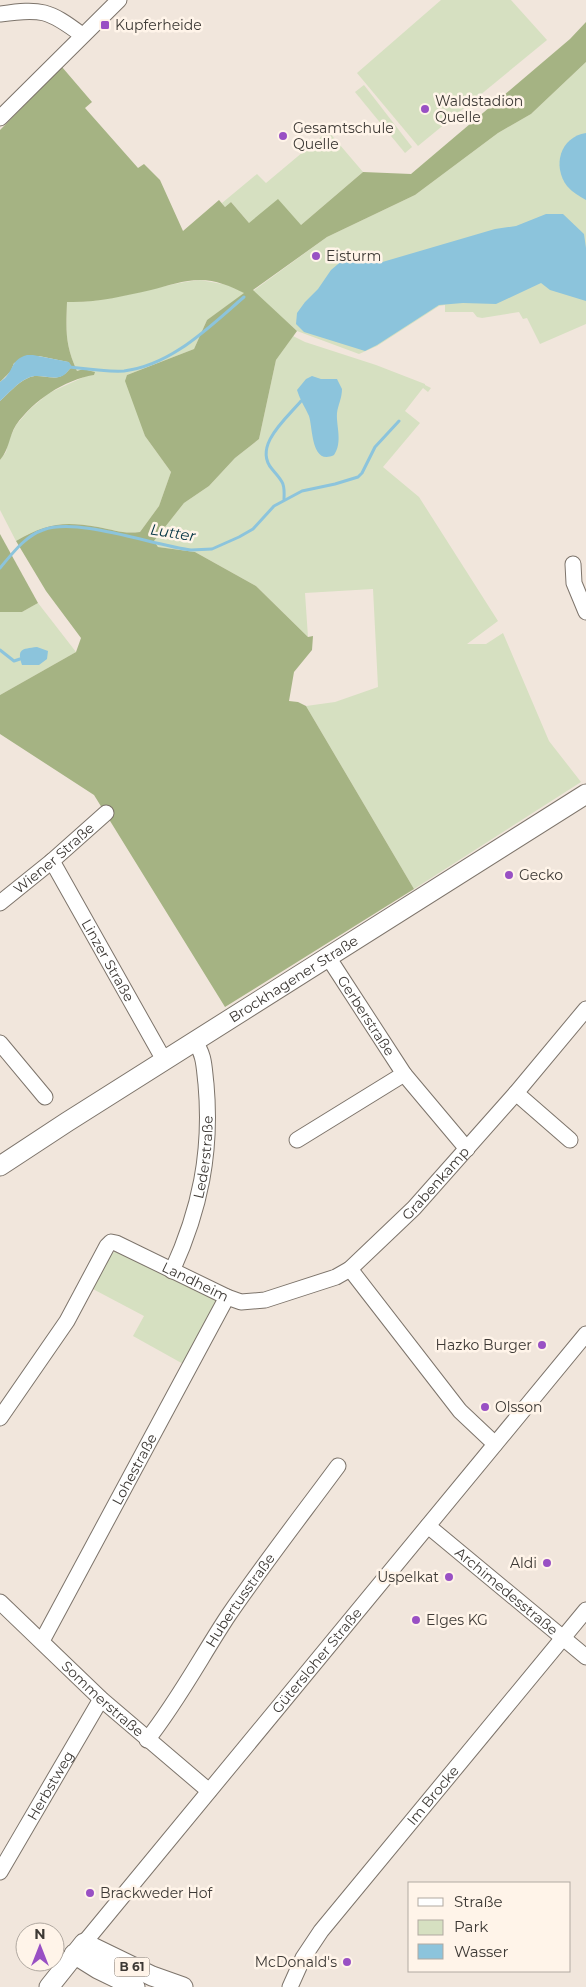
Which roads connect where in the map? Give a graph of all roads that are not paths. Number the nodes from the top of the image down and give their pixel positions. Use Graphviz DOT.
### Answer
graph roads {
  1 [pos="119,0"];
  2 [pos="5,9"];
  3 [pos="82,35"];
  4 [pos="0,118"];
  5 [pos="573,564"];
  6 [pos="586,612"];
  7 [pos="586,794"];
  8 [pos="106,813"];
  9 [pos="52,861"];
  10 [pos="0,903"];
  11 [pos="328,957"];
  12 [pos="586,1009"];
  13 [pos="194,1041"];
  14 [pos="0,1043"];
  15 [pos="164,1060"];
  16 [pos="404,1074"];
  17 [pos="516,1093"];
  18 [pos="45,1097"];
  19 [pos="297,1140"];
  20 [pos="570,1140"];
  21 [pos="467,1149"];
  22 [pos="0,1166"];
  23 [pos="350,1269"];
  24 [pos="172,1271"];
  25 [pos="227,1297"];
  26 [pos="586,1334"];
  27 [pos="0,1418"];
  28 [pos="495,1444"];
  29 [pos="338,1466"];
  30 [pos="428,1526"];
  31 [pos="0,1602"];
  32 [pos="586,1610"];
  33 [pos="564,1638"];
  34 [pos="42,1641"];
  35 [pos="586,1657"];
  36 [pos="101,1698"];
  37 [pos="147,1740"];
  38 [pos="209,1791"];
  39 [pos="0,1872"];
  40 [pos="79,1948"];
  41 [pos="49,1987"];
  42 [pos="109,1987"];
  43 [pos="126,1987"];
  44 [pos="135,1987"];
  45 [pos="183,1987"];
  46 [pos="290,1987"];
  1 -- 3 [label="street"];
  2 -- 3 [label="street"];
  3 -- 4 [label="street"];
  5 -- 6 [label="street"];
  7 -- 11 [label="main road, Brockhagener Straße"];
  8 -- 9 [label="street, Wiener Straße"];
  9 -- 10 [label="street, Wiener Straße"];
  9 -- 15 [label="street, Linzer Straße"];
  11 -- 13 [label="main road, Brockhagener Straße"];
  11 -- 16 [label="street, Gerberstraße"];
  12 -- 17 [label="street, Grabenkamp"];
  13 -- 15 [label="main road, Brockhagener Straße"];
  13 -- 24 [label="street, Lederstraße"];
  14 -- 18 [label="street"];
  15 -- 22 [label="main road, Brockhagener Straße"];
  16 -- 19 [label="street"];
  16 -- 21 [label="street, Gerberstraße"];
  17 -- 20 [label="street"];
  17 -- 21 [label="street, Grabenkamp"];
  21 -- 23 [label="street, Grabenkamp"];
  23 -- 25 [label="street, Landheim"];
  23 -- 28 [label="street"];
  24 -- 25 [label="street, Landheim"];
  24 -- 27 [label="street, Landheim"];
  25 -- 34 [label="street, Lohestraße"];
  26 -- 28 [label="street, Gütersloher Straße"];
  28 -- 30 [label="street, Gütersloher Straße"];
  29 -- 37 [label="street, Hubertusstraße"];
  30 -- 33 [label="street, Archimedesstraße"];
  30 -- 38 [label="street, Gütersloher Straße"];
  31 -- 34 [label="street, Sommerstraße"];
  32 -- 33 [label="street, Im Brocke"];
  33 -- 35 [label="street, Archimedesstraße"];
  33 -- 46 [label="street, Im Brocke"];
  34 -- 36 [label="street, Sommerstraße"];
  36 -- 37 [label="street, Sommerstraße"];
  36 -- 39 [label="street, Herbstweg"];
  37 -- 38 [label="street, Sommerstraße"];
  38 -- 40 [label="street, Gütersloher Straße"];
  40 -- 41 [label="main road, Gütersloher Straße"];
  40 -- 44 [label="main road, B 61"];
  40 -- 45 [label="main road, B 61"];
  42 -- 43 [label="main road, B 61"];
}
